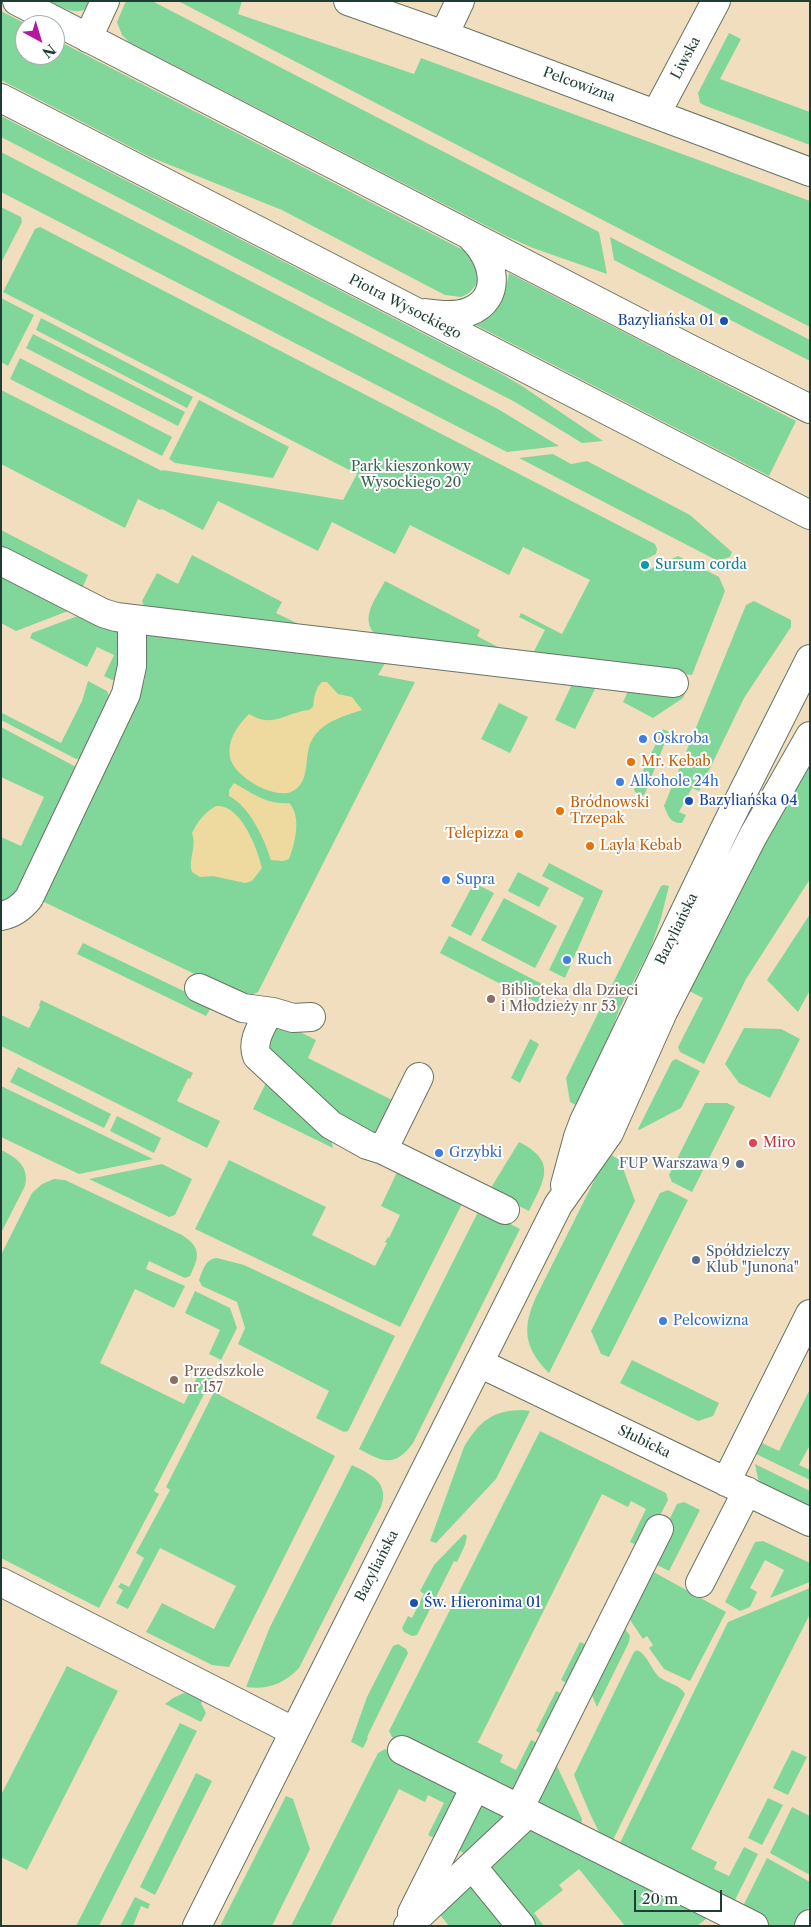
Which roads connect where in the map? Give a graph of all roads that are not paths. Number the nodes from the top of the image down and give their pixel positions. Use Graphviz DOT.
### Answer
graph roads {
  1 [pos="17,1"];
  2 [pos="106,1"];
  3 [pos="348,1"];
  4 [pos="460,1"];
  5 [pos="716,1"];
  6 [pos="444,35"];
  7 [pos="88,38"];
  8 [pos="1,98"];
  9 [pos="656,114"];
  10 [pos="810,172"];
  11 [pos="469,235"];
  12 [pos="416,312"];
  13 [pos="810,409"];
  14 [pos="810,515"];
  15 [pos="1,561"];
  16 [pos="132,619"];
  17 [pos="810,659"];
  18 [pos="674,682"];
  19 [pos="810,736"];
  20 [pos="1,916"];
  21 [pos="199,988"];
  22 [pos="269,1012"];
  23 [pos="312,1017"];
  24 [pos="419,1078"];
  25 [pos="383,1150"];
  26 [pos="558,1205"];
  27 [pos="505,1210"];
  28 [pos="810,1314"];
  29 [pos="479,1363"];
  30 [pos="736,1486"];
  31 [pos="810,1522"];
  32 [pos="659,1529"];
  33 [pos="1,1582"];
  34 [pos="700,1583"];
  35 [pos="293,1731"];
  36 [pos="402,1750"];
  37 [pos="475,1787"];
  38 [pos="524,1811"];
  39 [pos="472,1866"];
  40 [pos="716,1919"];
  41 [pos="197,1926"];
  42 [pos="407,1926"];
  43 [pos="521,1926"];
  44 [pos="754,1926"];
  1 -- 7 [label="street"];
  2 -- 7 [label="street"];
  3 -- 6 [label="street, Pelcowizna"];
  4 -- 6 [label="street"];
  5 -- 9 [label="street, Liwska"];
  6 -- 9 [label="street, Pelcowizna"];
  7 -- 11 [label="street"];
  8 -- 12 [label="street, Piotra Wysockiego"];
  9 -- 10 [label="street, Pelcowizna"];
  11 -- 12 [label="street"];
  11 -- 13 [label="street"];
  12 -- 14 [label="street, Piotra Wysockiego"];
  15 -- 16 [label="street"];
  16 -- 18 [label="street"];
  16 -- 20 [label="street"];
  17 -- 26 [label="street, Bazyliańska"];
  19 -- 26 [label="street, Bazyliańska"];
  21 -- 22 [label="street"];
  22 -- 23 [label="street"];
  22 -- 25 [label="street"];
  24 -- 25 [label="street"];
  25 -- 27 [label="street"];
  26 -- 29 [label="street, Bazyliańska"];
  28 -- 30 [label="street"];
  29 -- 30 [label="street, Słubicka"];
  29 -- 35 [label="street, Bazyliańska"];
  30 -- 31 [label="street, Słubicka"];
  30 -- 34 [label="street"];
  32 -- 38 [label="street"];
  33 -- 35 [label="street"];
  35 -- 41 [label="street, Bazyliańska"];
  36 -- 37 [label="street"];
  37 -- 38 [label="street"];
  37 -- 42 [label="street"];
  38 -- 39 [label="street"];
  38 -- 40 [label="street"];
  39 -- 42 [label="street"];
  39 -- 43 [label="street"];
  40 -- 44 [label="street"];
}
